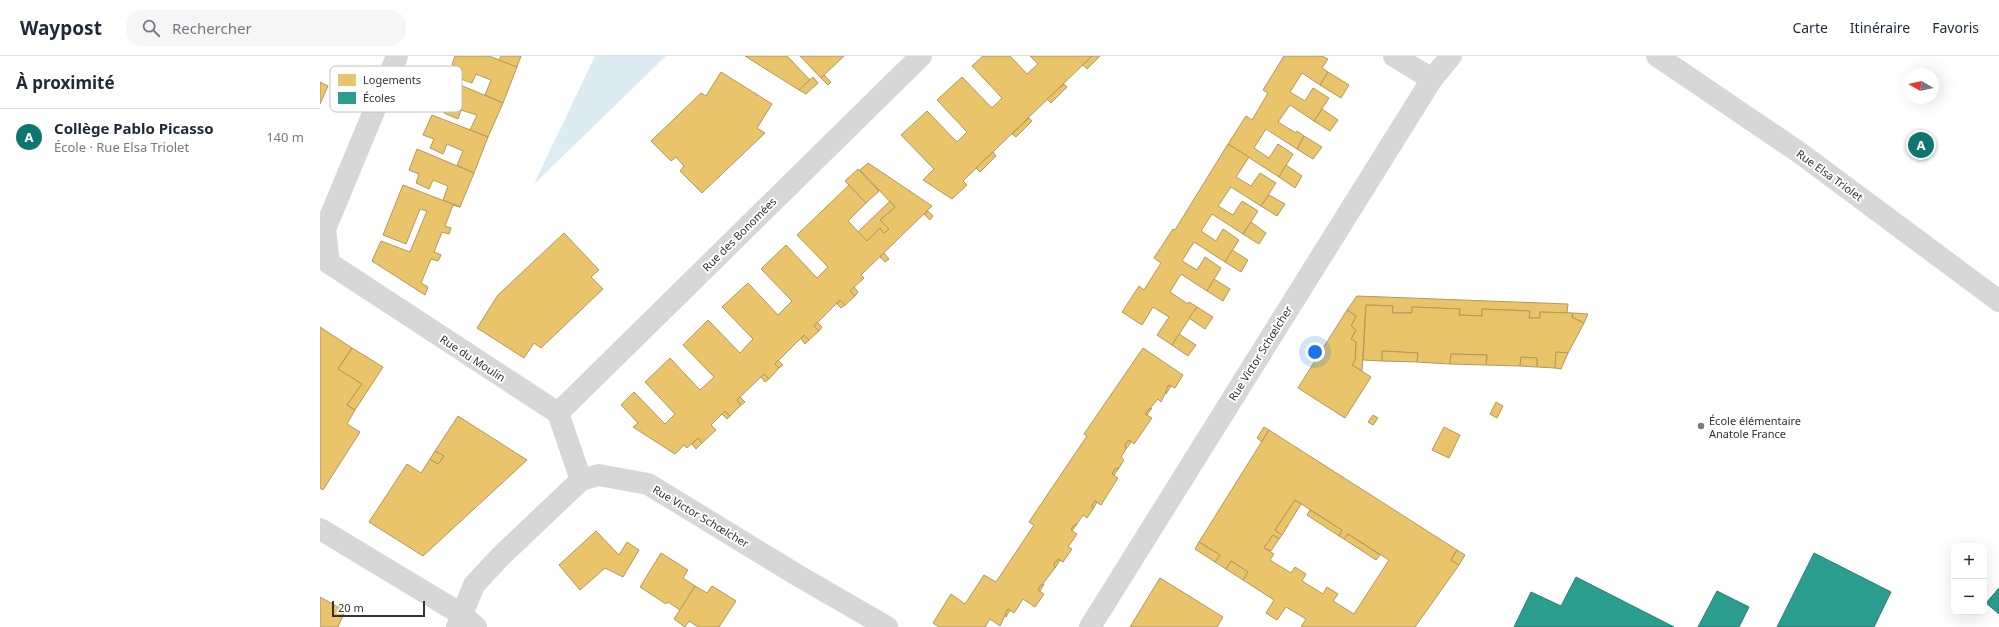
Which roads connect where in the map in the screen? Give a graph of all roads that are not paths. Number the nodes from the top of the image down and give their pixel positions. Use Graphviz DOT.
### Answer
graph roads {
  1 [pos="397,56"];
  2 [pos="921,56"];
  3 [pos="1394,56"];
  4 [pos="1451,56"];
  5 [pos="1657,56"];
  6 [pos="393,66"];
  7 [pos="1432,79"];
  8 [pos="374,112"];
  9 [pos="1999,301"];
  10 [pos="558,413"];
  11 [pos="581,480"];
  12 [pos="320,529"];
  13 [pos="464,623"];
  14 [pos="887,627"];
  15 [pos="1090,627"];
  1 -- 6 [label="street, Rue du Moulin"];
  2 -- 10 [label="street, Rue des Bonomées"];
  3 -- 7 [label="street"];
  4 -- 7 [label="street"];
  5 -- 9 [label="street, Rue Elsa Triolet"];
  7 -- 15 [label="street, Rue Victor Schœlcher"];
  8 -- 10 [label="street, Rue du Moulin"];
  10 -- 11 [label="street"];
  11 -- 13 [label="street"];
  11 -- 14 [label="street, Rue Victor Schœlcher"];
  12 -- 13 [label="street"];
}
